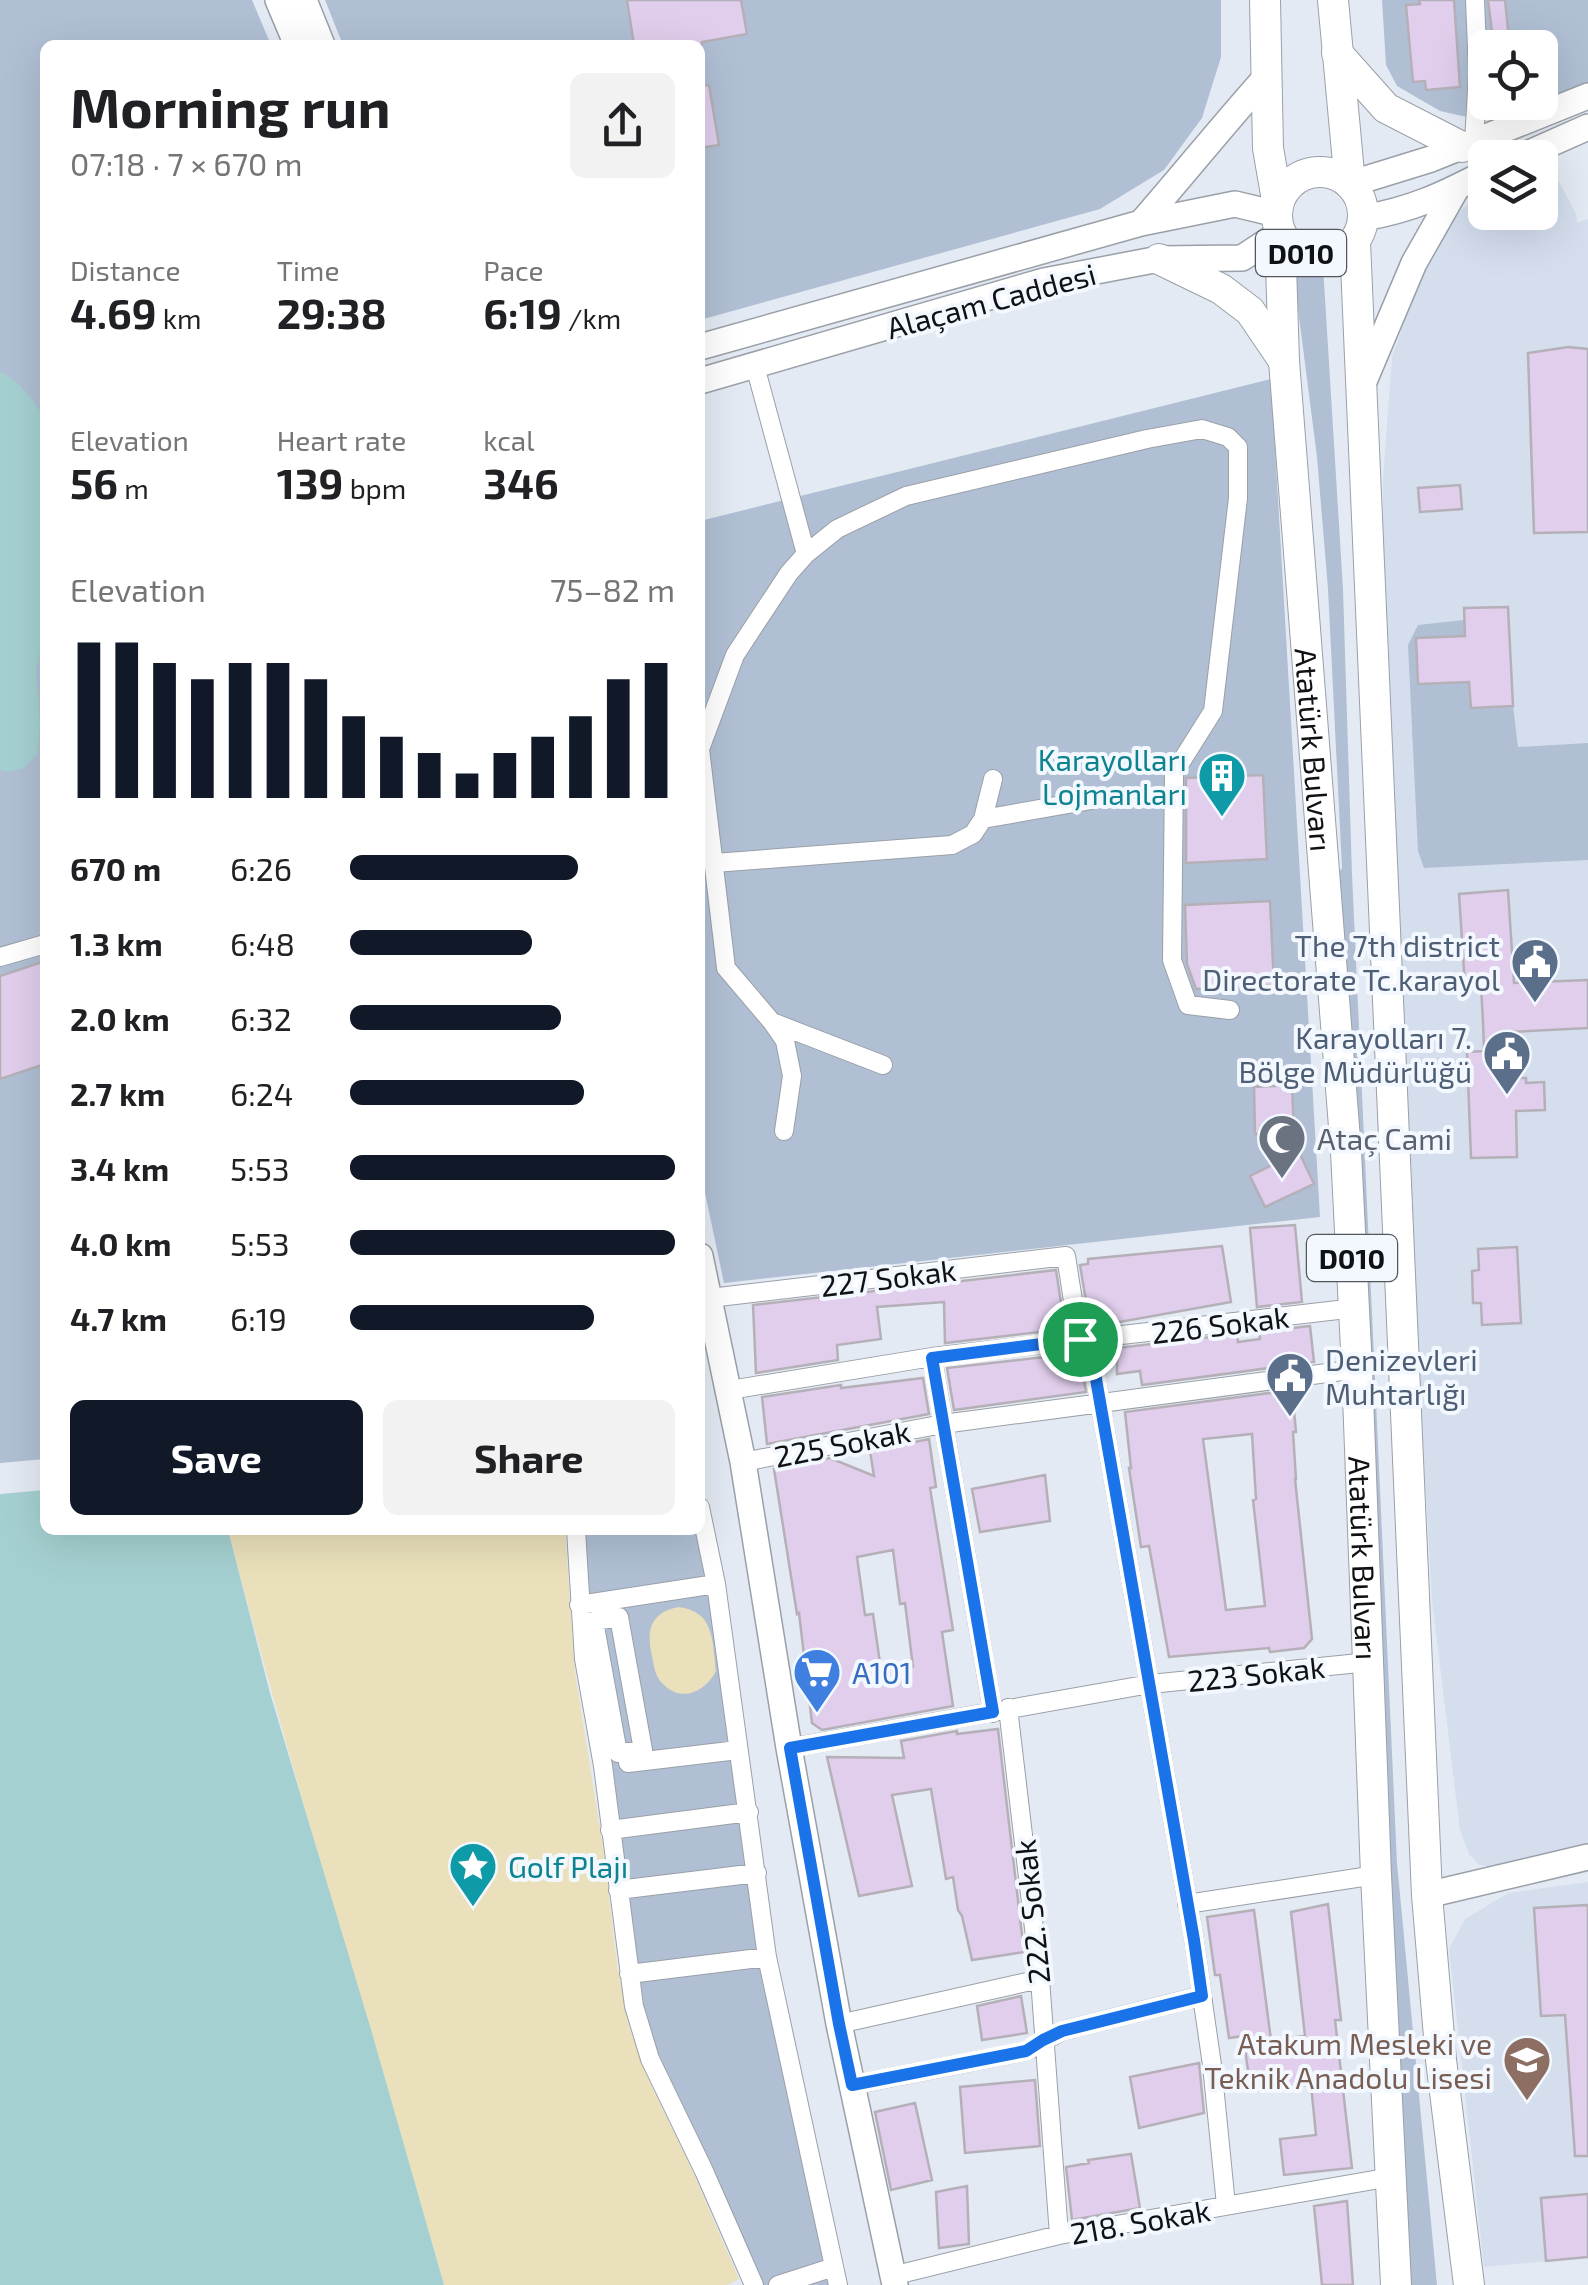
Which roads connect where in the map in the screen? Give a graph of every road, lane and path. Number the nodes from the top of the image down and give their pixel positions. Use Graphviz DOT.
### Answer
graph roads {
  1 [pos="278,0"];
  2 [pos="304,0"];
  3 [pos="1264,0"];
  4 [pos="1333,0"];
  5 [pos="1475,0"];
  6 [pos="294,40"];
  7 [pos="320,40"];
  8 [pos="1337,53"];
  9 [pos="1266,77"];
  10 [pos="1588,96"];
  11 [pos="1588,127"];
  12 [pos="1469,140"];
  13 [pos="1478,140"];
  14 [pos="1558,140"];
  15 [pos="1468,144"];
  16 [pos="1468,182"];
  17 [pos="1350,184"];
  18 [pos="1456,188"];
  19 [pos="1278,218"];
  20 [pos="1141,223"];
  21 [pos="1359,230"];
  22 [pos="1159,259"];
  23 [pos="705,346"];
  24 [pos="1284,360"];
  25 [pos="755,366"];
  26 [pos="705,380"];
  27 [pos="1362,386"];
  28 [pos="806,554"];
  29 [pos="705,736"];
  30 [pos="994,779"];
  31 [pos="705,790"];
  32 [pos="1091,800"];
  33 [pos="983,819"];
  34 [pos="714,864"];
  35 [pos="40,946"];
  36 [pos="0,958"];
  37 [pos="1230,1010"];
  38 [pos="772,1022"];
  39 [pos="883,1065"];
  40 [pos="784,1131"];
  41 [pos="705,1277"];
  42 [pos="710,1298"];
  43 [pos="1354,1308"];
  44 [pos="1084,1339"];
  45 [pos="932,1358"];
  46 [pos="1357,1369"];
  47 [pos="730,1390"];
  48 [pos="1100,1404"];
  49 [pos="943,1424"];
  50 [pos="743,1462"];
  51 [pos="705,1531"];
  52 [pos="576,1535"];
  53 [pos="716,1584"];
  54 [pos="579,1605"];
  55 [pos="612,1610"];
  56 [pos="1368,1662"];
  57 [pos="1150,1684"];
  58 [pos="1000,1710"];
  59 [pos="790,1748"];
  60 [pos="738,1750"];
  61 [pos="632,1757"];
  62 [pos="603,1766"];
  63 [pos="748,1812"];
  64 [pos="610,1830"];
  65 [pos="1588,1857"];
  66 [pos="757,1874"];
  67 [pos="1376,1875"];
  68 [pos="618,1890"];
  69 [pos="1427,1896"];
  70 [pos="1188,1904"];
  71 [pos="767,1957"];
  72 [pos="630,1974"];
  73 [pos="1040,1979"];
  74 [pos="1202,1996"];
  75 [pos="839,2024"];
  76 [pos="1043,2040"];
  77 [pos="852,2085"];
  78 [pos="1391,2177"];
  79 [pos="1226,2205"];
  80 [pos="1059,2236"];
  81 [pos="836,2276"];
  82 [pos="894,2281"];
  83 [pos="754,2285"];
  84 [pos="778,2285"];
  85 [pos="1396,2285"];
  86 [pos="1468,2285"];
  1 -- 6 [label="main road"];
  2 -- 7 [label="main road"];
  3 -- 9 [label="highway, Atatürk Bulvarı / D010"];
  4 -- 8 [label="highway, D010"];
  5 -- 12 [label="street"];
  8 -- 15 [label="highway"];
  8 -- 17 [label="highway, D010"];
  9 -- 19 [label="highway, Atatürk Bulvarı / D010"];
  9 -- 20 [label="main road"];
  10 -- 13 [label="main road"];
  11 -- 14 [label="main road"];
  15 -- 17 [label="main road"];
  16 -- 18 [label="main road"];
  17 -- 19 [label="highway, D010"];
  17 -- 21 [label="highway, D010"];
  18 -- 21 [label="main road"];
  18 -- 27 [label="main road"];
  19 -- 20 [label="main road, Alaçam Caddesi"];
  19 -- 21 [label="highway, D010"];
  19 -- 22 [label="main road, Alaçam Caddesi"];
  19 -- 24 [label="highway, Atatürk Bulvarı / D010"];
  20 -- 23 [label="main road, Alaçam Caddesi"];
  21 -- 27 [label="highway, Atatürk Bulvarı / D010"];
  22 -- 24 [label="highway"];
  22 -- 25 [label="main road, Alaçam Caddesi"];
  24 -- 43 [label="highway, Atatürk Bulvarı / D010"];
  25 -- 26 [label="main road, Alaçam Caddesi"];
  25 -- 28 [label="street"];
  27 -- 69 [label="highway, Atatürk Bulvarı / D010"];
  28 -- 29 [label="street"];
  28 -- 37 [label="street"];
  30 -- 33 [label="street"];
  31 -- 34 [label="street"];
  32 -- 33 [label="street"];
  33 -- 34 [label="street"];
  34 -- 38 [label="street"];
  35 -- 36 [label="street"];
  38 -- 39 [label="street"];
  38 -- 40 [label="street"];
  41 -- 42 [label="main road"];
  42 -- 44 [label="street, 227 Sokak"];
  42 -- 47 [label="main road"];
  43 -- 44 [label="street, 226 Sokak"];
  43 -- 46 [label="highway, Atatürk Bulvarı / D010"];
  44 -- 45 [label="street, 226 Sokak"];
  44 -- 48 [label="street"];
  45 -- 47 [label="street, 226 Sokak"];
  45 -- 49 [label="street, 222. Sokak"];
  46 -- 48 [label="street, 225 Sokak"];
  46 -- 56 [label="highway, Atatürk Bulvarı / D010"];
  47 -- 50 [label="main road"];
  48 -- 49 [label="street, 225 Sokak"];
  48 -- 57 [label="street"];
  49 -- 50 [label="street, 225 Sokak"];
  49 -- 58 [label="street, 222. Sokak"];
  50 -- 59 [label="main road"];
  51 -- 53 [label="street"];
  52 -- 54 [label="street"];
  53 -- 55 [label="street"];
  53 -- 60 [label="street"];
  54 -- 55 [label="street"];
  54 -- 62 [label="street"];
  55 -- 61 [label="street"];
  56 -- 57 [label="street, 223 Sokak"];
  56 -- 67 [label="highway, Atatürk Bulvarı / D010"];
  57 -- 58 [label="street, 223 Sokak"];
  57 -- 70 [label="street"];
  58 -- 59 [label="street, 223 Sokak"];
  58 -- 73 [label="street, 222. Sokak"];
  59 -- 75 [label="main road"];
  60 -- 61 [label="street"];
  60 -- 63 [label="street"];
  61 -- 62 [label="street"];
  62 -- 64 [label="street"];
  63 -- 64 [label="street"];
  63 -- 66 [label="street"];
  64 -- 68 [label="street"];
  65 -- 69 [label="main road"];
  66 -- 68 [label="street"];
  66 -- 71 [label="street"];
  67 -- 70 [label="street"];
  67 -- 78 [label="highway, Atatürk Bulvarı / D010"];
  68 -- 72 [label="street"];
  69 -- 86 [label="highway, Atatürk Bulvarı / D010"];
  70 -- 74 [label="street"];
  71 -- 72 [label="street"];
  71 -- 81 [label="street"];
  72 -- 83 [label="street"];
  73 -- 75 [label="street"];
  73 -- 76 [label="street, 222. Sokak"];
  74 -- 76 [label="street"];
  74 -- 79 [label="street"];
  75 -- 77 [label="main road"];
  76 -- 77 [label="street"];
  76 -- 80 [label="street, 222. Sokak"];
  77 -- 82 [label="main road"];
  78 -- 79 [label="street, 218. Sokak"];
  78 -- 85 [label="highway, Atatürk Bulvarı / D010"];
  79 -- 80 [label="street, 218. Sokak"];
  80 -- 82 [label="street, 218. Sokak"];
  81 -- 84 [label="street"];
}
